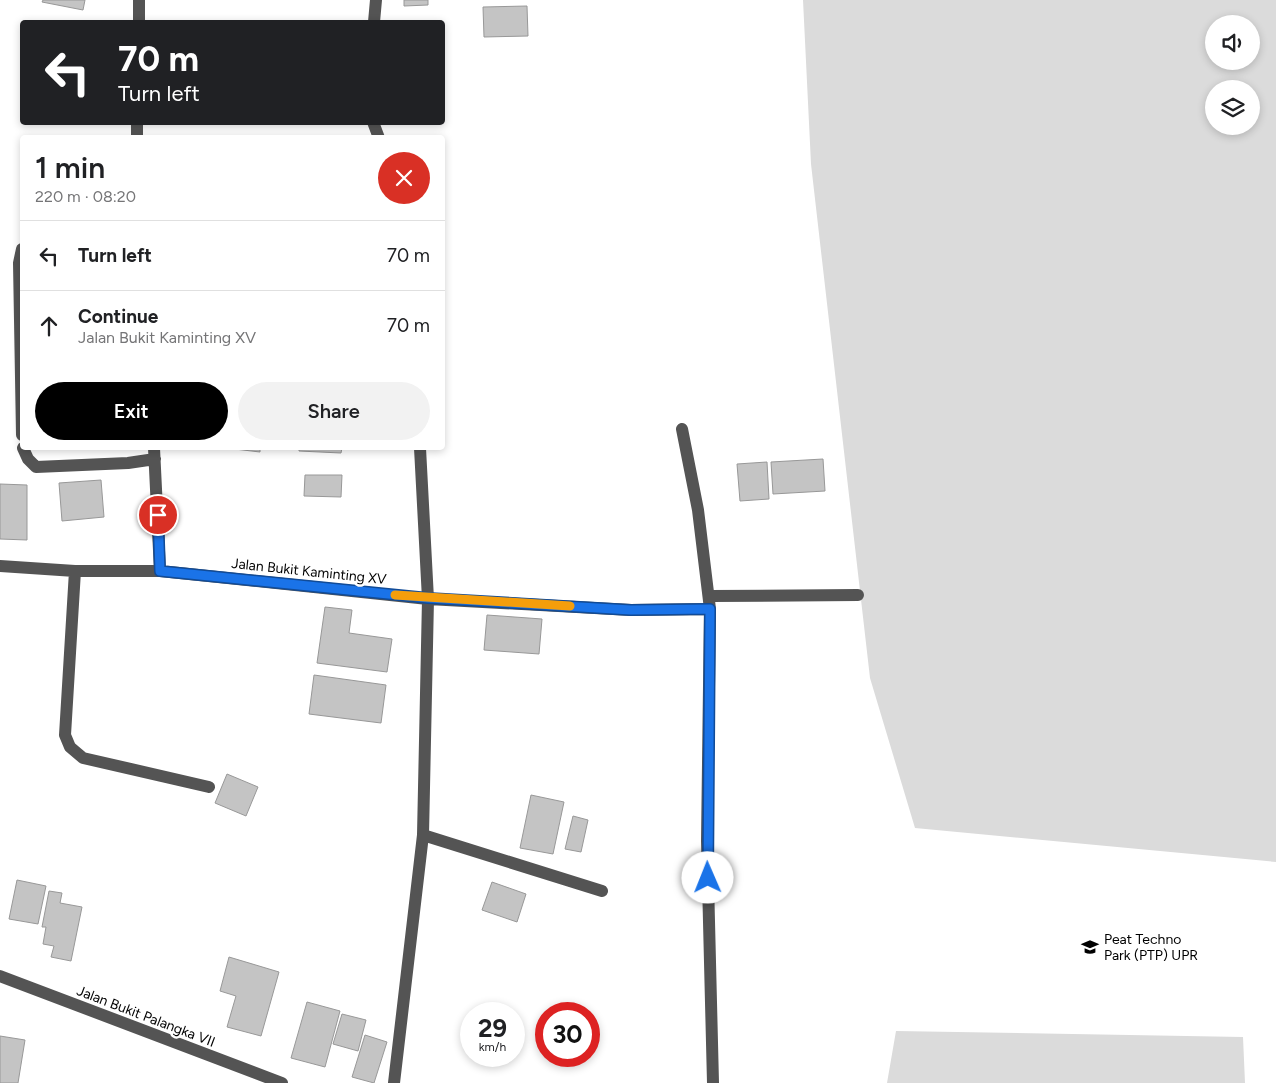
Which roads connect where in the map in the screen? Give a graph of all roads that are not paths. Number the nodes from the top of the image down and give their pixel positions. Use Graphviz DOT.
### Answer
graph roads {
  1 [pos="139,0"];
  2 [pos="376,0"];
  3 [pos="138,20"];
  4 [pos="374,20"];
  5 [pos="20,258"];
  6 [pos="20,320"];
  7 [pos="682,429"];
  8 [pos="24,450"];
  9 [pos="420,450"];
  10 [pos="155,453"];
  11 [pos="0,566"];
  12 [pos="75,571"];
  13 [pos="160,571"];
  14 [pos="858,595"];
  15 [pos="428,598"];
  16 [pos="710,602"];
  17 [pos="209,788"];
  18 [pos="423,835"];
  19 [pos="602,891"];
  20 [pos="0,976"];
  21 [pos="282,1083"];
  22 [pos="394,1083"];
  23 [pos="712,1083"];
  1 -- 3 [label="street"];
  2 -- 4 [label="street"];
  5 -- 6 [label="street"];
  7 -- 16 [label="street"];
  8 -- 10 [label="street"];
  9 -- 15 [label="street"];
  10 -- 13 [label="street"];
  11 -- 12 [label="street, Jalan Bukit Kaminting XV"];
  12 -- 13 [label="street, Jalan Bukit Kaminting XV"];
  12 -- 17 [label="street"];
  13 -- 15 [label="street, Jalan Bukit Kaminting XV"];
  14 -- 16 [label="street, Jalan Bukit Kaminting XV"];
  15 -- 16 [label="street, Jalan Bukit Kaminting XV"];
  15 -- 18 [label="street"];
  16 -- 23 [label="street"];
  18 -- 19 [label="street"];
  18 -- 22 [label="street"];
  20 -- 21 [label="street, Jalan Bukit Palangka VII"];
}
